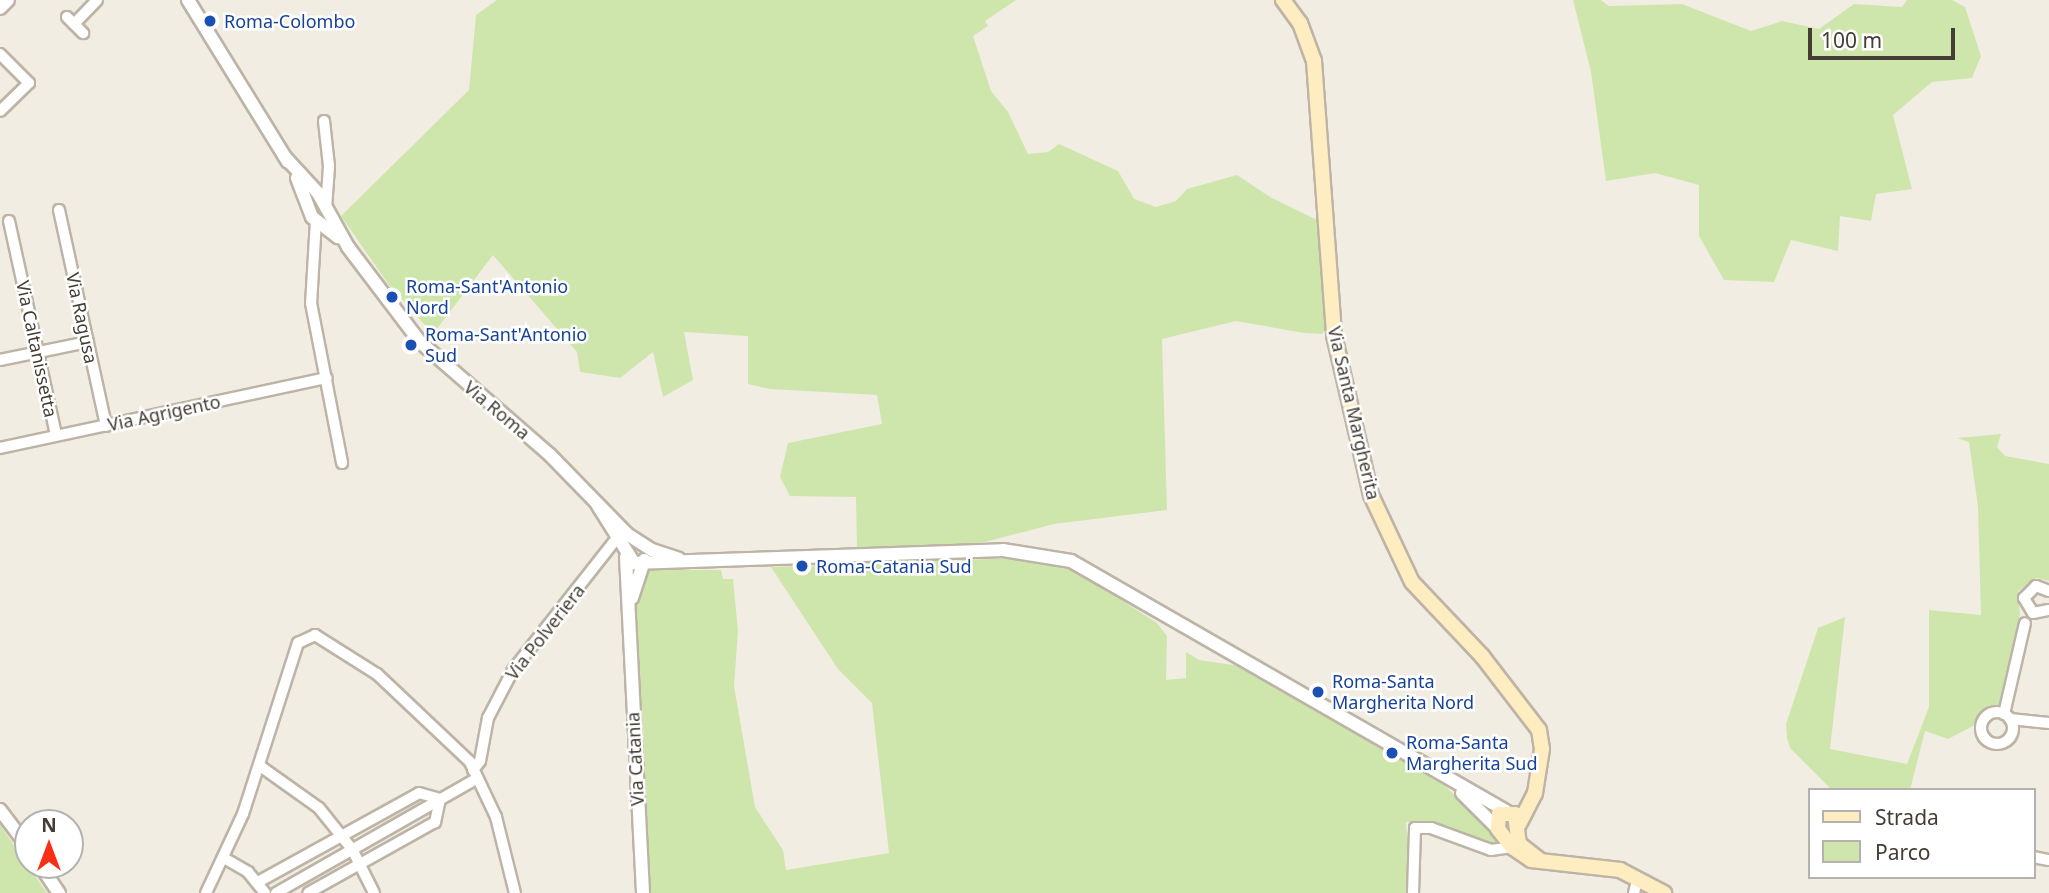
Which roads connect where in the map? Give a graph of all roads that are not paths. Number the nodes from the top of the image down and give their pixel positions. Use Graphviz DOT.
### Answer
graph roads {
  1 [pos="8,0"];
  2 [pos="97,0"];
  3 [pos="188,0"];
  4 [pos="1283,0"];
  5 [pos="0,8"];
  6 [pos="83,33"];
  7 [pos="0,54"];
  8 [pos="0,111"];
  9 [pos="324,121"];
  10 [pos="329,166"];
  11 [pos="310,191"];
  12 [pos="59,210"];
  13 [pos="322,215"];
  14 [pos="9,221"];
  15 [pos="88,342"];
  16 [pos="38,352"];
  17 [pos="0,360"];
  18 [pos="327,378"];
  19 [pos="106,426"];
  20 [pos="56,435"];
  21 [pos="0,448"];
  22 [pos="342,463"];
  23 [pos="597,504"];
  24 [pos="616,539"];
  25 [pos="637,556"];
  26 [pos="2049,590"];
  27 [pos="2049,610"];
  28 [pos="2025,623"];
  29 [pos="2049,723"];
  30 [pos="260,766"];
  31 [pos="475,774"];
  32 [pos="1441,775"];
  33 [pos="1537,778"];
  34 [pos="440,799"];
  35 [pos="0,810"];
  36 [pos="1507,811"];
  37 [pos="14,828"];
  38 [pos="1508,829"];
  39 [pos="342,836"];
  40 [pos="1512,847"];
  41 [pos="352,849"];
  42 [pos="224,858"];
  43 [pos="1541,861"];
  44 [pos="361,864"];
  45 [pos="1638,877"];
  46 [pos="262,890"];
  47 [pos="206,893"];
  48 [pos="276,893"];
  49 [pos="308,893"];
  50 [pos="374,893"];
  51 [pos="515,893"];
  52 [pos="643,893"];
  53 [pos="1413,893"];
  54 [pos="1634,893"];
  55 [pos="1664,893"];
  1 -- 5 [label="street"];
  2 -- 6 [label="street"];
  3 -- 11 [label="street, Via Roma"];
  4 -- 33 [label="main road, Via Santa Margherita"];
  7 -- 8 [label="street"];
  9 -- 10 [label="street"];
  10 -- 11 [label="street"];
  10 -- 13 [label="street"];
  11 -- 13 [label="street, Via Roma"];
  12 -- 15 [label="street, Via Ragusa"];
  13 -- 18 [label="street"];
  13 -- 23 [label="street, Via Roma"];
  14 -- 16 [label="street, Via Caltanissetta"];
  15 -- 16 [label="street"];
  15 -- 19 [label="street, Via Ragusa"];
  16 -- 17 [label="street"];
  16 -- 20 [label="street, Via Caltanissetta"];
  18 -- 19 [label="street, Via Agrigento"];
  18 -- 22 [label="street"];
  19 -- 20 [label="street, Via Agrigento"];
  20 -- 21 [label="street, Via Agrigento"];
  23 -- 24 [label="street"];
  23 -- 25 [label="street"];
  24 -- 25 [label="street"];
  24 -- 31 [label="street, Via Polveriera"];
  25 -- 32 [label="street"];
  25 -- 52 [label="street, Via Catania"];
  26 -- 27 [label="street"];
  28 -- 29 [label="street"];
  30 -- 31 [label="street"];
  30 -- 39 [label="street"];
  30 -- 42 [label="street"];
  31 -- 34 [label="street"];
  31 -- 51 [label="street"];
  32 -- 36 [label="street"];
  32 -- 38 [label="street"];
  33 -- 36 [label="main road"];
  33 -- 38 [label="main road, Via Santa Margherita"];
  34 -- 39 [label="street"];
  34 -- 41 [label="street"];
  34 -- 44 [label="street"];
  35 -- 37 [label="street"];
  36 -- 38 [label="main road"];
  36 -- 38 [label="main road"];
  38 -- 40 [label="main road"];
  38 -- 43 [label="main road"];
  39 -- 41 [label="street"];
  39 -- 46 [label="street"];
  40 -- 43 [label="main road"];
  40 -- 53 [label="street"];
  41 -- 44 [label="street"];
  41 -- 48 [label="street"];
  42 -- 46 [label="street"];
  42 -- 47 [label="street"];
  43 -- 45 [label="main road"];
  44 -- 49 [label="street"];
  44 -- 50 [label="street"];
  45 -- 54 [label="street"];
  45 -- 55 [label="main road"];
}
